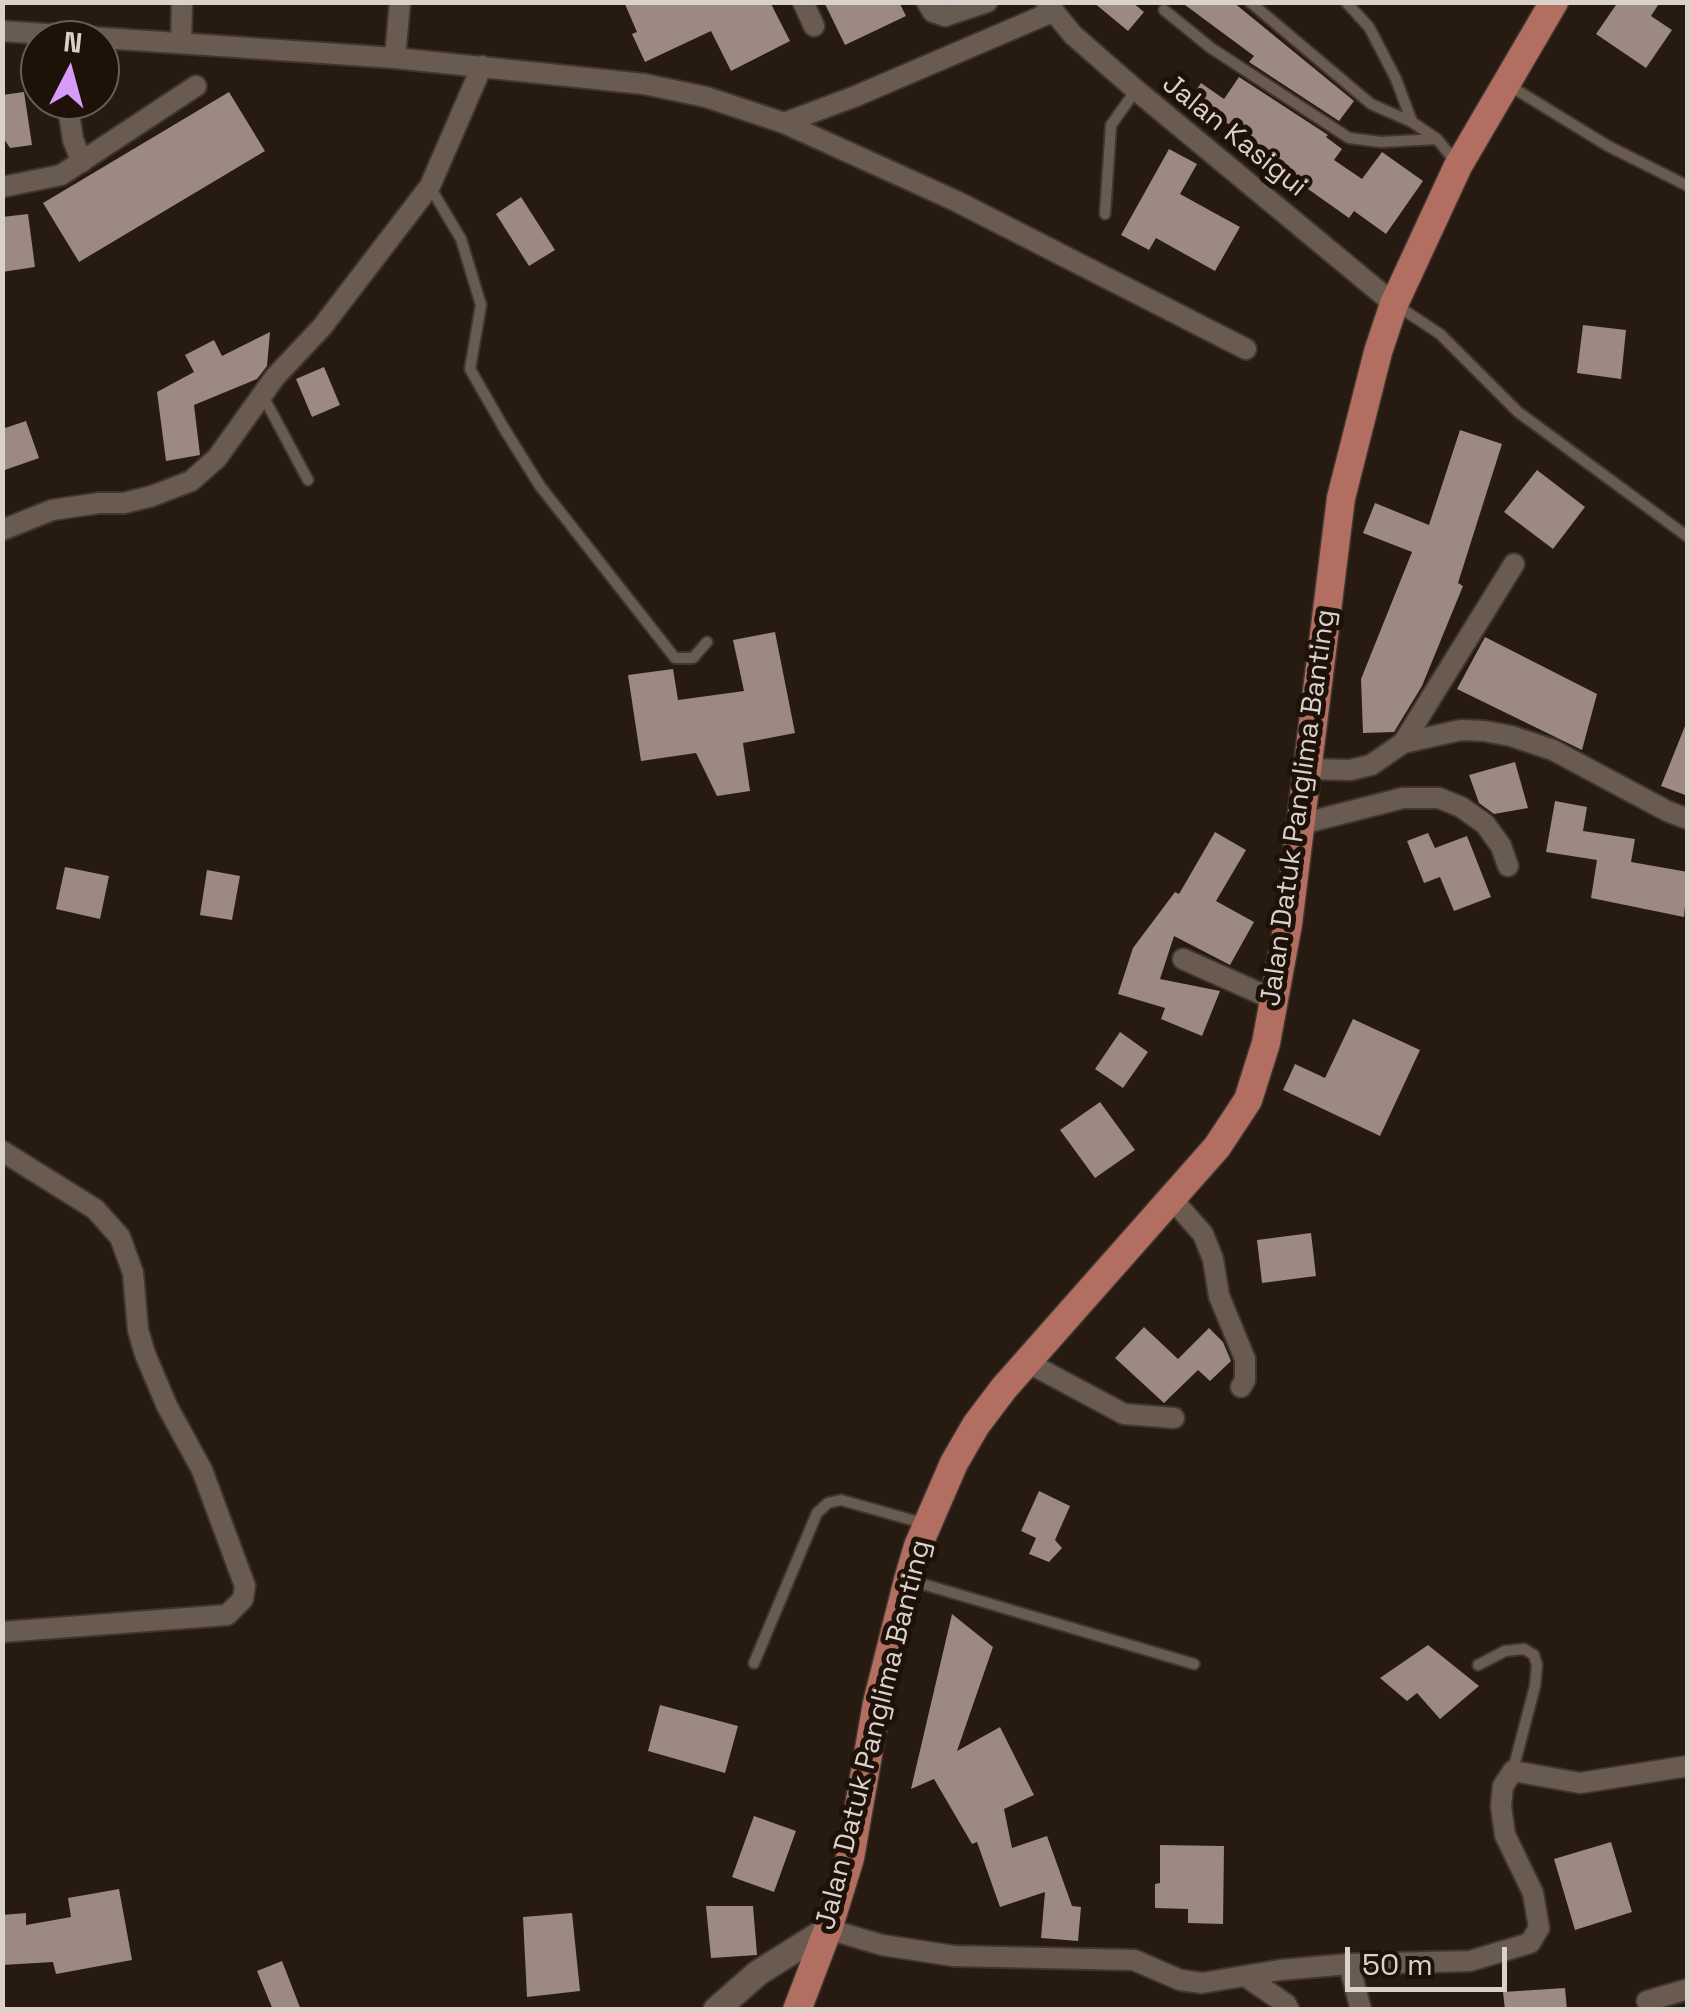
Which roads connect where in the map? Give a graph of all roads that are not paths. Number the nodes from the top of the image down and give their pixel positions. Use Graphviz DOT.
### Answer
graph roads {
  1 [pos="182,2"];
  2 [pos="400,2"];
  3 [pos="803,2"];
  4 [pos="928,2"];
  5 [pos="987,2"];
  6 [pos="1250,2"];
  7 [pos="1346,2"];
  8 [pos="1554,2"];
  9 [pos="1049,7"];
  10 [pos="1164,10"];
  11 [pos="814,26"];
  12 [pos="120,40"];
  13 [pos="180,42"];
  14 [pos="395,58"];
  15 [pos="482,66"];
  16 [pos="1505,82"];
  17 [pos="196,86"];
  18 [pos="1136,90"];
  19 [pos="70,120"];
  20 [pos="1412,122"];
  21 [pos="784,123"];
  22 [pos="1438,138"];
  23 [pos="82,162"];
  24 [pos="1458,166"];
  25 [pos="430,186"];
  26 [pos="1688,186"];
  27 [pos="2,187"];
  28 [pos="1106,214"];
  29 [pos="1394,304"];
  30 [pos="1246,349"];
  31 [pos="263,396"];
  32 [pos="308,480"];
  33 [pos="2,530"];
  34 [pos="1688,538"];
  35 [pos="1514,564"];
  36 [pos="707,642"];
  37 [pos="1403,743"];
  38 [pos="1308,770"];
  39 [pos="1688,819"];
  40 [pos="1302,824"];
  41 [pos="1508,866"];
  42 [pos="1183,959"];
  43 [pos="1275,1000"];
  44 [pos="2,1151"];
  45 [pos="1172,1198"];
  46 [pos="1025,1361"];
  47 [pos="1241,1387"];
  48 [pos="1174,1418"];
  49 [pos="926,1524"];
  50 [pos="908,1580"];
  51 [pos="2,1632"];
  52 [pos="754,1663"];
  53 [pos="1194,1664"];
  54 [pos="1478,1665"];
  55 [pos="1688,1766"];
  56 [pos="1513,1771"];
  57 [pos="828,1929"];
  58 [pos="1349,1964"];
  59 [pos="1248,1978"];
  60 [pos="1688,1989"];
  61 [pos="1647,2001"];
  62 [pos="716,2010"];
  63 [pos="797,2010"];
  64 [pos="1289,2010"];
  65 [pos="1361,2010"];
  1 -- 13 [label="street"];
  2 -- 14 [label="street"];
  3 -- 11 [label="street"];
  4 -- 5 [label="street"];
  6 -- 20 [label="lane"];
  7 -- 20 [label="lane"];
  8 -- 16 [label="main road, Jalan Datuk Panglima Banting"];
  9 -- 18 [label="street, Jalan Kasigui"];
  9 -- 21 [label="street"];
  10 -- 22 [label="lane"];
  12 -- 13 [label="street"];
  13 -- 14 [label="street"];
  14 -- 15 [label="street"];
  15 -- 21 [label="street"];
  15 -- 25 [label="street"];
  16 -- 24 [label="main road, Jalan Datuk Panglima Banting"];
  16 -- 26 [label="lane"];
  17 -- 23 [label="street"];
  18 -- 28 [label="lane"];
  18 -- 29 [label="street, Jalan Kasigui"];
  19 -- 23 [label="street"];
  20 -- 22 [label="lane"];
  21 -- 30 [label="street"];
  22 -- 24 [label="lane"];
  23 -- 27 [label="street"];
  24 -- 29 [label="main road, Jalan Datuk Panglima Banting"];
  25 -- 31 [label="street"];
  25 -- 36 [label="lane"];
  29 -- 34 [label="lane"];
  29 -- 38 [label="main road, Jalan Datuk Panglima Banting"];
  31 -- 32 [label="lane"];
  31 -- 33 [label="street"];
  35 -- 37 [label="street"];
  37 -- 38 [label="street"];
  37 -- 39 [label="street"];
  38 -- 40 [label="main road, Jalan Datuk Panglima Banting"];
  40 -- 41 [label="street"];
  40 -- 43 [label="main road, Jalan Datuk Panglima Banting"];
  42 -- 43 [label="street"];
  43 -- 45 [label="main road, Jalan Datuk Panglima Banting"];
  44 -- 51 [label="street"];
  45 -- 46 [label="main road, Jalan Datuk Panglima Banting"];
  45 -- 47 [label="street"];
  46 -- 48 [label="street"];
  46 -- 49 [label="main road, Jalan Datuk Panglima Banting"];
  49 -- 50 [label="main road, Jalan Datuk Panglima Banting"];
  49 -- 52 [label="lane"];
  50 -- 53 [label="lane"];
  50 -- 57 [label="main road, Jalan Datuk Panglima Banting"];
  54 -- 56 [label="lane"];
  55 -- 56 [label="street"];
  56 -- 58 [label="street"];
  57 -- 59 [label="street"];
  57 -- 62 [label="street"];
  57 -- 63 [label="main road, Jalan Datuk Panglima Banting"];
  58 -- 59 [label="street"];
  58 -- 65 [label="street"];
  59 -- 64 [label="street"];
  60 -- 61 [label="street"];
}
